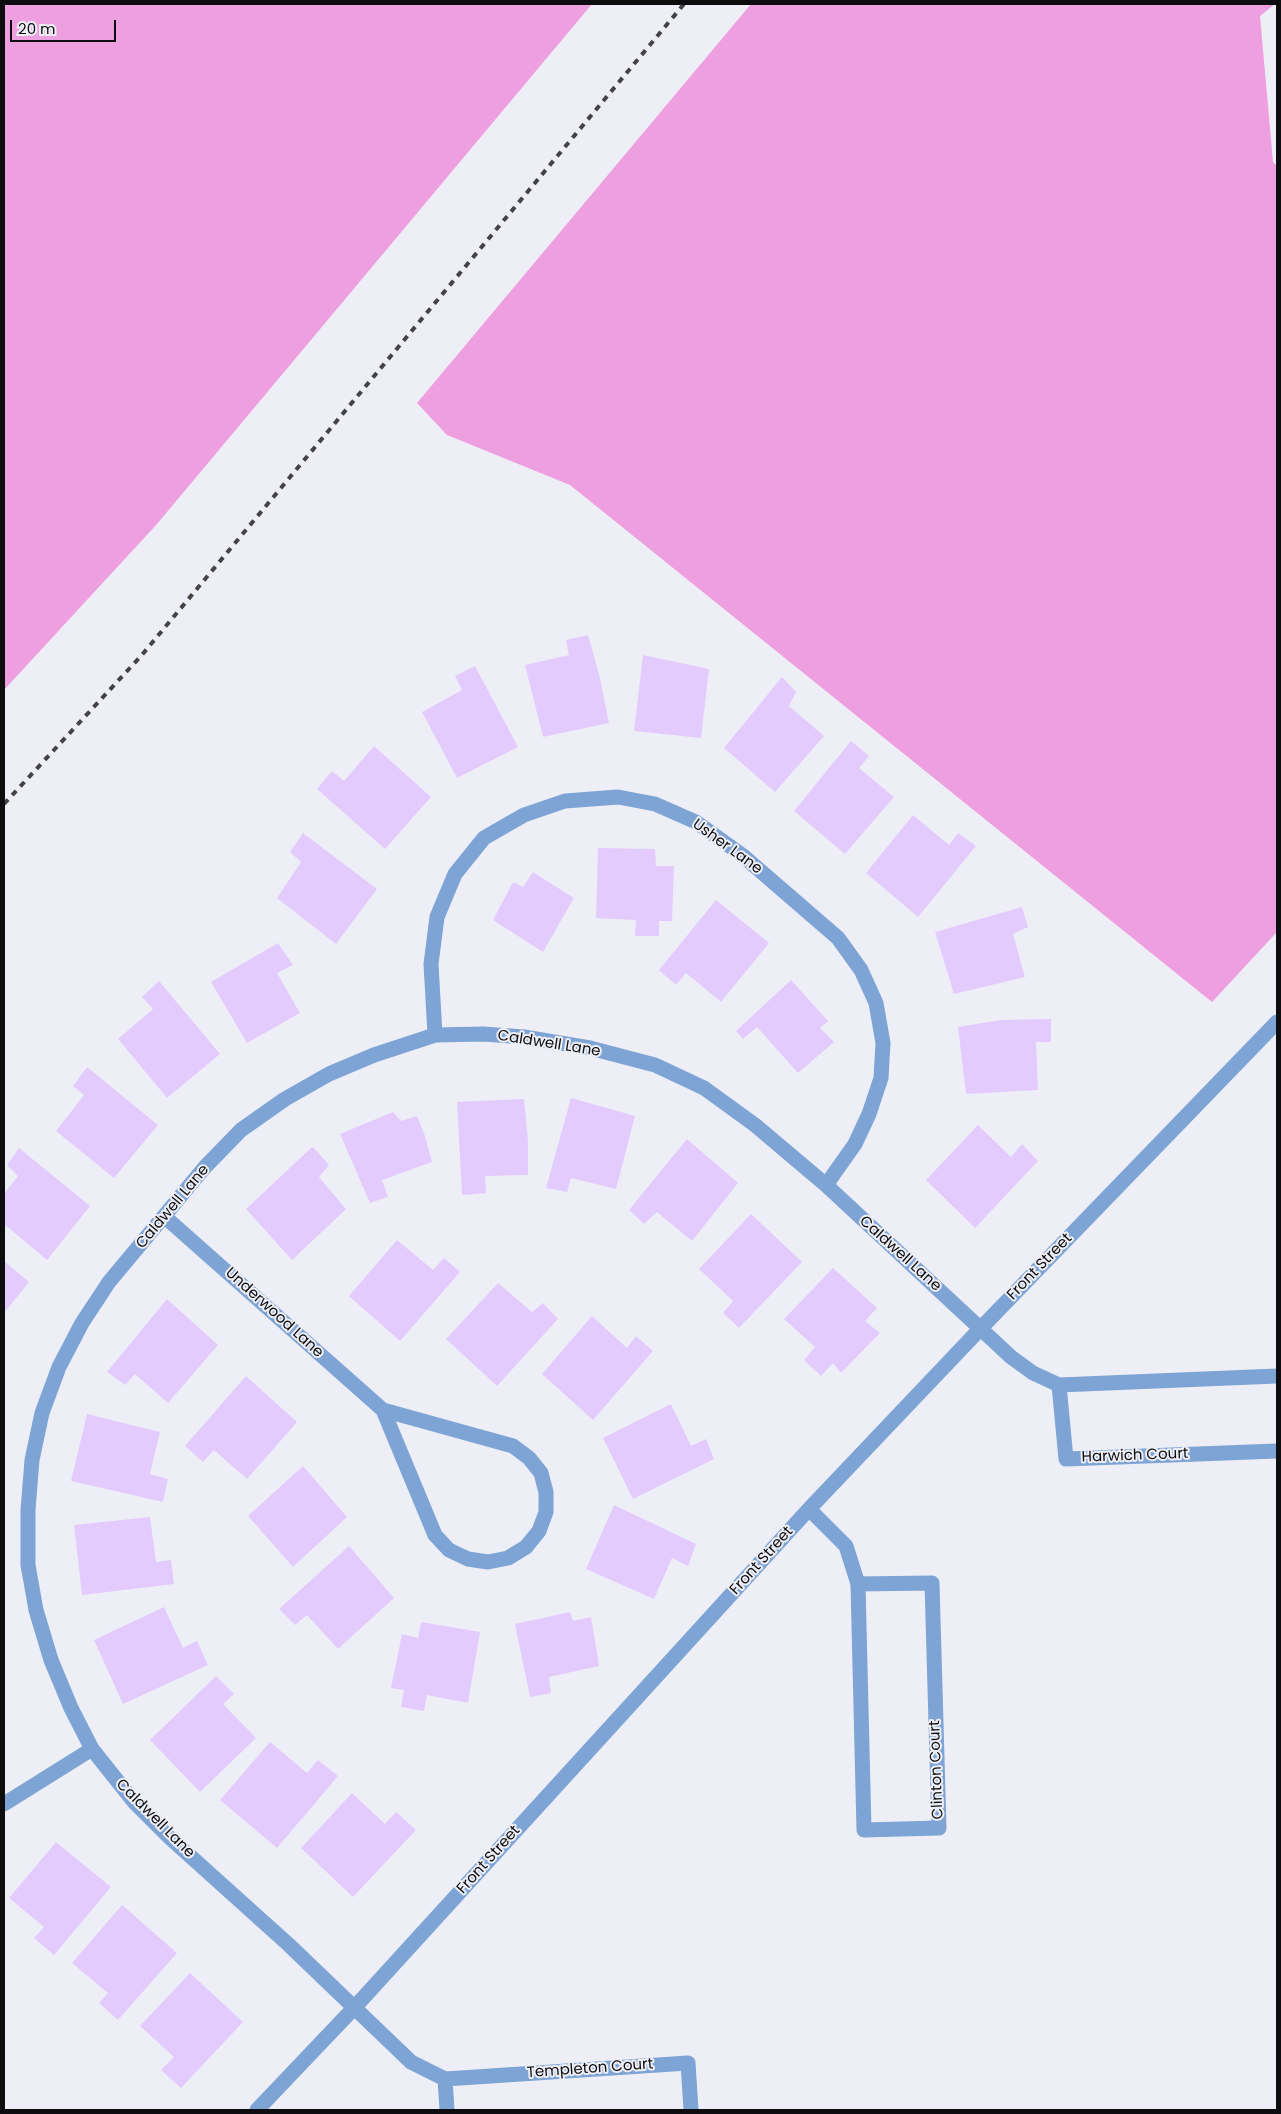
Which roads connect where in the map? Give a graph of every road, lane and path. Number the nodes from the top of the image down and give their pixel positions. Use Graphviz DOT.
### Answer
graph roads {
  1 [pos="1277,1022"];
  2 [pos="435,1036"];
  3 [pos="826,1185"];
  4 [pos="165,1216"];
  5 [pos="981,1328"];
  6 [pos="1277,1376"];
  7 [pos="1059,1385"];
  8 [pos="383,1410"];
  9 [pos="1277,1451"];
  10 [pos="809,1509"];
  11 [pos="858,1584"];
  12 [pos="92,1749"];
  13 [pos="4,1804"];
  14 [pos="354,2008"];
  15 [pos="444,2079"];
  16 [pos="257,2110"];
  17 [pos="447,2110"];
  18 [pos="691,2110"];
  1 -- 5 [label="street, Front Street"];
  2 -- 3 [label="street, Caldwell Lane"];
  2 -- 3 [label="street, Usher Lane"];
  2 -- 4 [label="street, Caldwell Lane"];
  3 -- 5 [label="street, Caldwell Lane"];
  4 -- 8 [label="street, Underwood Lane"];
  4 -- 12 [label="street, Caldwell Lane"];
  5 -- 7 [label="street"];
  5 -- 10 [label="street, Front Street"];
  6 -- 7 [label="street"];
  7 -- 9 [label="street, Harwich Court"];
  8 -- 8 [label="street, Underwood Lane"];
  10 -- 11 [label="street, Clinton Court"];
  10 -- 14 [label="street, Front Street"];
  11 -- 11 [label="street, Clinton Court"];
  12 -- 13 [label="street"];
  12 -- 14 [label="street, Caldwell Lane"];
  14 -- 15 [label="street"];
  14 -- 16 [label="street, Front Street"];
  15 -- 17 [label="street"];
  15 -- 18 [label="street, Templeton Court"];
}
